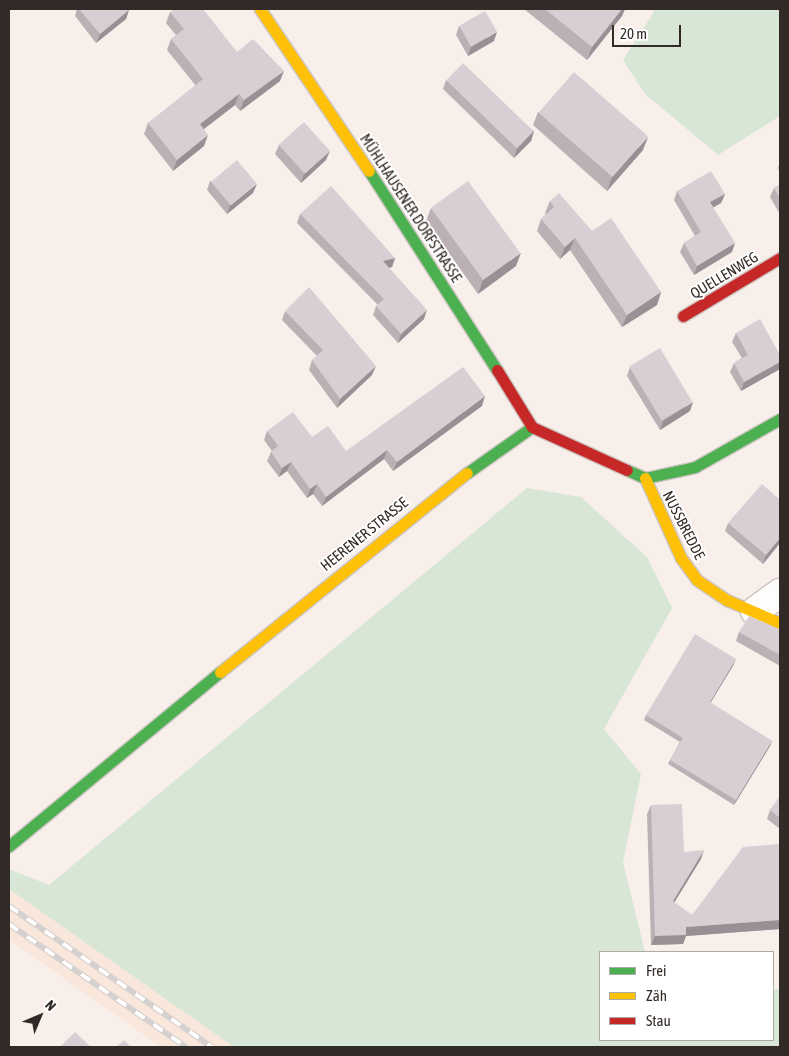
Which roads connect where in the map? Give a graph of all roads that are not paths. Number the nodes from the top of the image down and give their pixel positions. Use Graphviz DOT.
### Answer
graph roads {
  1 [pos="260,9"];
  2 [pos="780,258"];
  3 [pos="683,316"];
  4 [pos="780,419"];
  5 [pos="532,426"];
  6 [pos="645,478"];
  7 [pos="780,593"];
  8 [pos="755,611"];
  9 [pos="780,623"];
  10 [pos="9,846"];
  1 -- 5 [label="street, MÜHLHAUSENER DORFSTRASSE"];
  2 -- 3 [label="street, QUELLENWEG"];
  4 -- 6 [label="street"];
  5 -- 6 [label="street"];
  5 -- 10 [label="street, HEERENER STRASSE"];
  6 -- 8 [label="street, NUSSBREDDE"];
  7 -- 8 [label="street"];
  8 -- 9 [label="street, NUSSBREDDE"];
}
